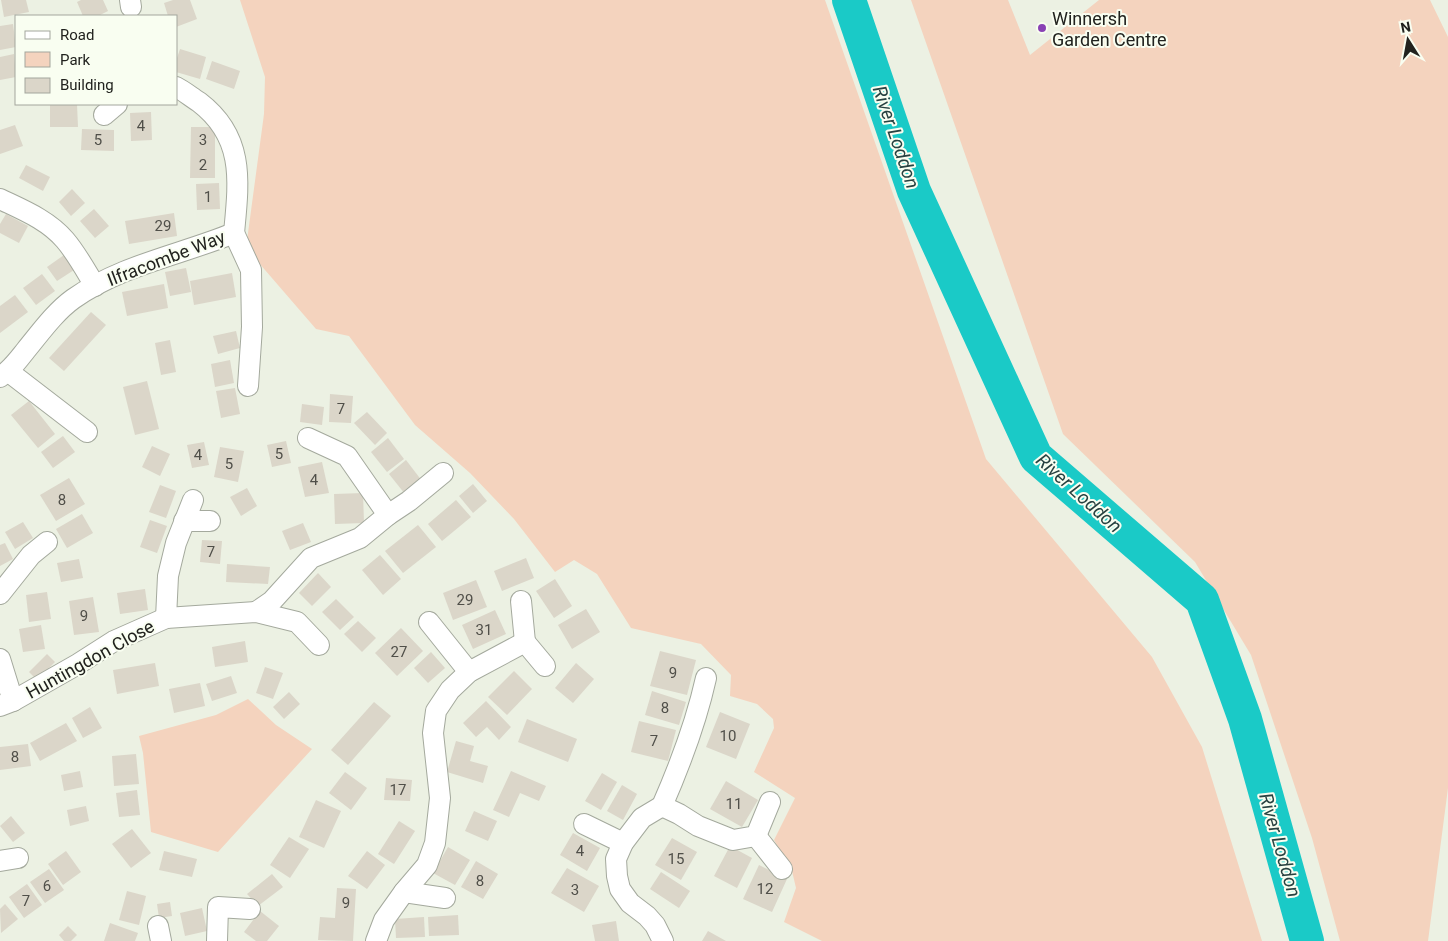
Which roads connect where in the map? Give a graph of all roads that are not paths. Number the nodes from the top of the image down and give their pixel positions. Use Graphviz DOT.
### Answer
graph roads {
  1 [pos="178,88"];
  2 [pos="0,199"];
  3 [pos="234,233"];
  4 [pos="95,286"];
  5 [pos="4,374"];
  6 [pos="248,386"];
  7 [pos="87,432"];
  8 [pos="308,438"];
  9 [pos="443,472"];
  10 [pos="193,500"];
  11 [pos="388,515"];
  12 [pos="184,521"];
  13 [pos="210,521"];
  14 [pos="47,542"];
  15 [pos="0,594"];
  16 [pos="521,601"];
  17 [pos="256,612"];
  18 [pos="166,618"];
  19 [pos="429,622"];
  20 [pos="525,642"];
  21 [pos="319,646"];
  22 [pos="0,659"];
  23 [pos="545,666"];
  24 [pos="469,672"];
  25 [pos="706,678"];
  26 [pos="7,703"];
  27 [pos="770,802"];
  28 [pos="662,806"];
  29 [pos="584,824"];
  30 [pos="756,836"];
  31 [pos="622,843"];
  32 [pos="782,869"];
  33 [pos="404,892"];
  34 [pos="446,898"];
  35 [pos="250,909"];
  36 [pos="217,941"];
  37 [pos="376,941"];
  38 [pos="663,941"];
  1 -- 3 [label="street"];
  2 -- 4 [label="street"];
  3 -- 4 [label="street, Ilfracombe Way"];
  3 -- 6 [label="street, Ilfracombe Way"];
  4 -- 5 [label="street, Ilfracombe Way"];
  5 -- 7 [label="street, Ilfracombe Way"];
  8 -- 11 [label="street"];
  9 -- 11 [label="street"];
  10 -- 12 [label="street"];
  11 -- 17 [label="street"];
  12 -- 13 [label="street"];
  12 -- 18 [label="street"];
  14 -- 15 [label="street"];
  16 -- 20 [label="street"];
  17 -- 18 [label="street, Huntingdon Close"];
  17 -- 21 [label="street, Huntingdon Close"];
  18 -- 26 [label="street, Huntingdon Close"];
  19 -- 24 [label="street"];
  20 -- 23 [label="street"];
  20 -- 24 [label="street"];
  22 -- 26 [label="street"];
  24 -- 33 [label="street"];
  25 -- 28 [label="street"];
  27 -- 30 [label="street"];
  28 -- 30 [label="street"];
  28 -- 31 [label="street"];
  29 -- 31 [label="street"];
  30 -- 32 [label="street"];
  31 -- 38 [label="street"];
  33 -- 34 [label="street"];
  33 -- 37 [label="street"];
  35 -- 36 [label="street"];
}
